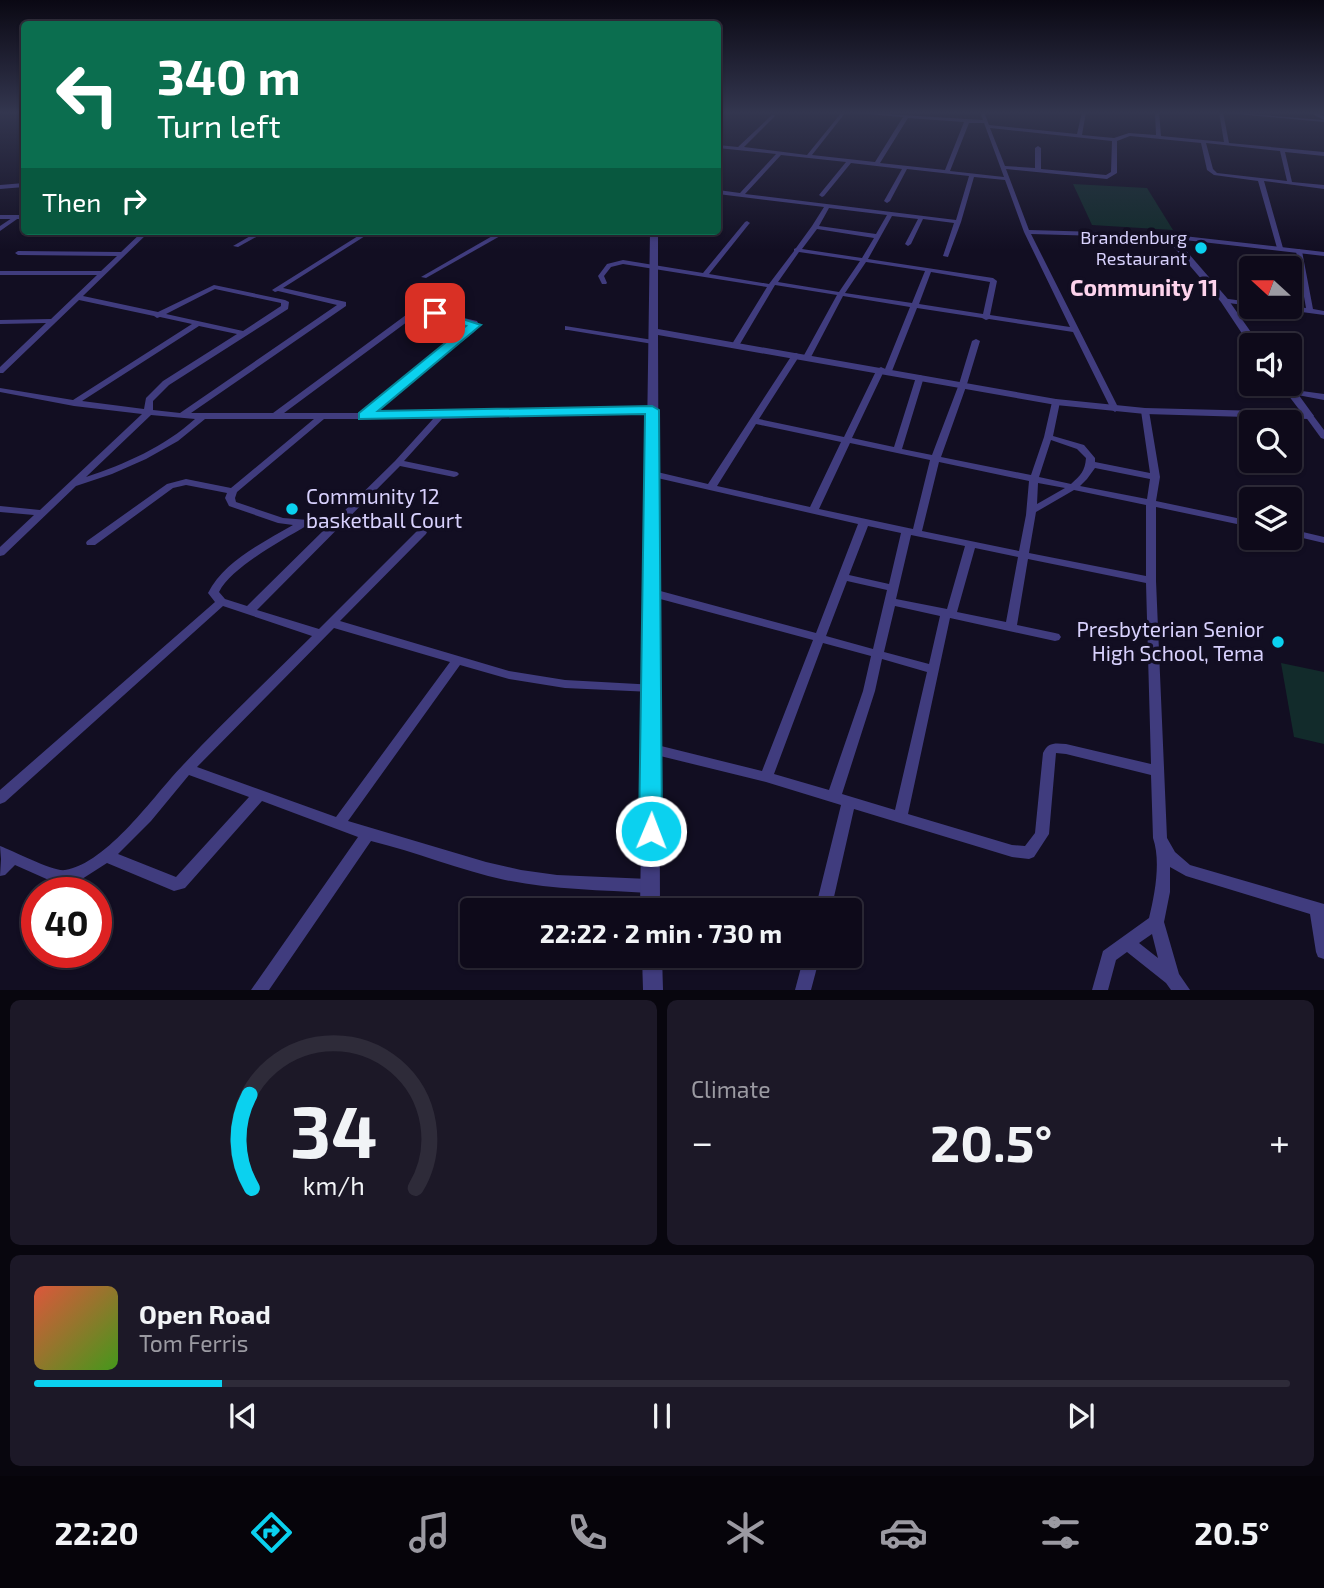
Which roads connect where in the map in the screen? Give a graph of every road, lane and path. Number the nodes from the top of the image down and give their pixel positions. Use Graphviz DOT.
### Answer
graph roads {
  1 [pos="774,158"];
  2 [pos="832,158"];
  3 [pos="880,158"];
  4 [pos="952,158"];
  5 [pos="999,158"];
  6 [pos="1038,158"];
  7 [pos="1114,158"];
  8 [pos="1207,158"];
  9 [pos="1284,158"];
  10 [pos="850,160"];
  11 [pos="877,163"];
  12 [pos="906,167"];
  13 [pos="1003,167"];
  14 [pos="1038,171"];
  15 [pos="947,172"];
  16 [pos="972,175"];
  17 [pos="1007,178"];
  18 [pos="1261,180"];
  19 [pos="1290,183"];
  20 [pos="21,185"];
  21 [pos="0,187"];
  22 [pos="1324,187"];
  23 [pos="721,192"];
  24 [pos="741,195"];
  25 [pos="822,195"];
  26 [pos="887,201"];
  27 [pos="828,205"];
  28 [pos="890,214"];
  29 [pos="19,215"];
  30 [pos="0,217"];
  31 [pos="921,218"];
  32 [pos="958,222"];
  33 [pos="747,223"];
  34 [pos="815,227"];
  35 [pos="0,229"];
  36 [pos="1027,232"];
  37 [pos="143,235"];
  38 [pos="257,235"];
  39 [pos="364,235"];
  40 [pos="499,235"];
  41 [pos="654,235"];
  42 [pos="876,236"];
  43 [pos="1169,236"];
  44 [pos="908,244"];
  45 [pos="236,246"];
  46 [pos="1280,248"];
  47 [pos="796,250"];
  48 [pos="1299,251"];
  49 [pos="19,253"];
  50 [pos="122,254"];
  51 [pos="1324,254"];
  52 [pos="946,256"];
  53 [pos="862,259"];
  54 [pos="653,267"];
  55 [pos="929,268"];
  56 [pos="0,273"];
  57 [pos="103,273"];
  58 [pos="705,275"];
  59 [pos="424,276"];
  60 [pos="604,283"];
  61 [pos="772,284"];
  62 [pos="278,289"];
  63 [pos="841,294"];
  64 [pos="77,297"];
  65 [pos="264,297"];
  66 [pos="1224,300"];
  67 [pos="1239,302"];
  68 [pos="913,306"];
  69 [pos="1302,310"];
  70 [pos="1310,311"];
  71 [pos="1324,313"];
  72 [pos="157,316"];
  73 [pos="986,318"];
  74 [pos="54,321"];
  75 [pos="0,322"];
  76 [pos="197,324"];
  77 [pos="568,328"];
  78 [pos="1077,330"];
  79 [pos="243,333"];
  80 [pos="1247,333"];
  81 [pos="654,337"];
  82 [pos="976,341"];
  83 [pos="736,344"];
  84 [pos="801,356"];
  85 [pos="884,370"];
  86 [pos="0,371"];
  87 [pos="920,377"];
  88 [pos="964,384"];
  89 [pos="0,390"];
  90 [pos="1302,391"];
  91 [pos="1294,396"];
  92 [pos="1324,397"];
  93 [pos="1056,402"];
  94 [pos="74,403"];
  95 [pos="1115,409"];
  96 [pos="652,410"];
  97 [pos="1145,411"];
  98 [pos="148,413"];
  99 [pos="183,416"];
  100 [pos="203,416"];
  101 [pos="275,416"];
  102 [pos="322,416"];
  103 [pos="364,416"];
  104 [pos="440,416"];
  105 [pos="1309,416"];
  106 [pos="755,421"];
  107 [pos="1324,436"];
  108 [pos="1048,437"];
  109 [pos="847,439"];
  110 [pos="897,451"];
  111 [pos="935,460"];
  112 [pos="398,463"];
  113 [pos="1090,464"];
  114 [pos="454,474"];
  115 [pos="653,474"];
  116 [pos="1155,478"];
  117 [pos="1034,479"];
  118 [pos="70,485"];
  119 [pos="711,487"];
  120 [pos="1076,487"];
  121 [pos="233,491"];
  122 [pos="1152,503"];
  123 [pos="0,509"];
  124 [pos="813,510"];
  125 [pos="1032,510"];
  126 [pos="41,513"];
  127 [pos="1239,521"];
  128 [pos="306,522"];
  129 [pos="863,522"];
  130 [pos="335,525"];
  131 [pos="912,531"];
  132 [pos="422,532"];
  133 [pos="1302,535"];
  134 [pos="1324,540"];
  135 [pos="90,543"];
  136 [pos="971,543"];
  137 [pos="0,553"];
  138 [pos="1025,554"];
  139 [pos="842,577"];
  140 [pos="1151,581"];
  141 [pos="653,593"];
  142 [pos="891,594"];
  143 [pos="221,602"];
  144 [pos="249,611"];
  145 [pos="948,614"];
  146 [pos="332,623"];
  147 [pos="1011,627"];
  148 [pos="320,634"];
  149 [pos="1055,637"];
  150 [pos="818,640"];
  151 [pos="876,653"];
  152 [pos="457,661"];
  153 [pos="933,669"];
  154 [pos="652,688"];
  155 [pos="653,748"];
  156 [pos="187,769"];
  157 [pos="1157,771"];
  158 [pos="766,777"];
  159 [pos="259,794"];
  160 [pos="834,797"];
  161 [pos="0,798"];
  162 [pos="849,802"];
  163 [pos="900,817"];
  164 [pos="339,823"];
  165 [pos="368,834"];
  166 [pos="1163,848"];
  167 [pos="6,855"];
  168 [pos="106,856"];
  169 [pos="0,870"];
  170 [pos="649,886"];
  171 [pos="650,898"];
  172 [pos="825,898"];
  173 [pos="1320,910"];
  174 [pos="1156,922"];
  175 [pos="1127,943"];
  176 [pos="1324,951"];
  177 [pos="652,968"];
  178 [pos="808,968"];
  179 [pos="1177,984"];
  180 [pos="259,989"];
  181 [pos="653,989"];
  182 [pos="803,989"];
  183 [pos="1100,989"];
  1 -- 24 [label="street"];
  2 -- 10 [label="street"];
  3 -- 11 [label="street"];
  4 -- 15 [label="street"];
  5 -- 13 [label="street"];
  6 -- 14 [label="street"];
  7 -- 14 [label="street"];
  8 -- 18 [label="street"];
  9 -- 19 [label="street"];
  10 -- 11 [label="street"];
  10 -- 25 [label="street"];
  11 -- 12 [label="street"];
  12 -- 15 [label="street"];
  12 -- 26 [label="street"];
  13 -- 14 [label="street"];
  13 -- 17 [label="street"];
  15 -- 16 [label="street"];
  16 -- 17 [label="street"];
  16 -- 32 [label="street"];
  17 -- 36 [label="street"];
  18 -- 19 [label="street"];
  18 -- 46 [label="street"];
  19 -- 22 [label="street"];
  20 -- 21 [label="street"];
  23 -- 24 [label="street"];
  24 -- 27 [label="street"];
  27 -- 28 [label="street"];
  27 -- 34 [label="street"];
  28 -- 31 [label="street"];
  28 -- 42 [label="street"];
  29 -- 30 [label="street"];
  29 -- 35 [label="street"];
  31 -- 32 [label="street"];
  31 -- 44 [label="street"];
  32 -- 52 [label="street"];
  33 -- 58 [label="street"];
  34 -- 42 [label="street"];
  34 -- 47 [label="street"];
  36 -- 43 [label="street"];
  36 -- 78 [label="street"];
  37 -- 50 [label="street"];
  38 -- 45 [label="street"];
  39 -- 62 [label="street"];
  40 -- 59 [label="street"];
  41 -- 54 [label="street"];
  42 -- 53 [label="street"];
  43 -- 46 [label="street"];
  43 -- 66 [label="street"];
  46 -- 48 [label="street"];
  47 -- 53 [label="street"];
  47 -- 61 [label="street"];
  48 -- 51 [label="street"];
  48 -- 70 [label="street"];
  49 -- 50 [label="street"];
  50 -- 57 [label="street"];
  53 -- 55 [label="street"];
  53 -- 63 [label="street"];
  54 -- 58 [label="street"];
  54 -- 60 [label="street"];
  54 -- 81 [label="street"];
  55 -- 68 [label="street"];
  55 -- 73 [label="street"];
  56 -- 57 [label="street"];
  57 -- 64 [label="street"];
  58 -- 61 [label="street"];
  61 -- 63 [label="street"];
  61 -- 83 [label="street"];
  62 -- 65 [label="street"];
  62 -- 99 [label="street"];
  63 -- 68 [label="street"];
  63 -- 84 [label="street"];
  64 -- 72 [label="street"];
  64 -- 74 [label="street"];
  65 -- 72 [label="street"];
  65 -- 79 [label="street"];
  66 -- 67 [label="street"];
  66 -- 80 [label="street"];
  68 -- 73 [label="street"];
  68 -- 85 [label="street"];
  69 -- 70 [label="street"];
  70 -- 71 [label="street"];
  72 -- 76 [label="street"];
  73 -- 78 [label="street"];
  74 -- 75 [label="street"];
  74 -- 86 [label="street"];
  76 -- 79 [label="street"];
  76 -- 94 [label="street"];
  77 -- 81 [label="street"];
  78 -- 95 [label="street"];
  79 -- 98 [label="street"];
  81 -- 83 [label="street"];
  81 -- 96 [label="street"];
  82 -- 88 [label="street"];
  83 -- 84 [label="street"];
  84 -- 85 [label="street"];
  84 -- 106 [label="street"];
  85 -- 87 [label="street"];
  85 -- 109 [label="street"];
  87 -- 88 [label="street"];
  87 -- 110 [label="street"];
  88 -- 93 [label="street"];
  88 -- 111 [label="street"];
  89 -- 94 [label="street"];
  90 -- 92 [label="street"];
  91 -- 105 [label="street"];
  93 -- 95 [label="street"];
  93 -- 108 [label="street"];
  94 -- 98 [label="street"];
  95 -- 97 [label="street"];
  96 -- 104 [label="street"];
  96 -- 115 [label="street"];
  97 -- 105 [label="street"];
  97 -- 116 [label="street"];
  98 -- 99 [label="street"];
  98 -- 118 [label="street"];
  99 -- 100 [label="street"];
  100 -- 101 [label="street"];
  100 -- 118 [label="street"];
  101 -- 102 [label="street"];
  101 -- 103 [label="street"];
  102 -- 103 [label="street"];
  102 -- 121 [label="street"];
  103 -- 104 [label="street"];
  104 -- 112 [label="street"];
  105 -- 107 [label="street"];
  106 -- 109 [label="street"];
  106 -- 119 [label="street"];
  108 -- 113 [label="street"];
  108 -- 117 [label="street"];
  109 -- 110 [label="street"];
  109 -- 124 [label="street"];
  110 -- 111 [label="street"];
  111 -- 117 [label="street"];
  111 -- 131 [label="street"];
  112 -- 114 [label="street"];
  112 -- 130 [label="street"];
  113 -- 116 [label="street"];
  113 -- 120 [label="street"];
  115 -- 119 [label="street"];
  115 -- 141 [label="street"];
  116 -- 122 [label="street"];
  117 -- 120 [label="street"];
  117 -- 125 [label="street"];
  118 -- 126 [label="street"];
  119 -- 124 [label="street"];
  120 -- 122 [label="street"];
  120 -- 125 [label="street"];
  121 -- 128 [label="street"];
  121 -- 135 [label="street"];
  122 -- 127 [label="street"];
  122 -- 140 [label="street"];
  123 -- 126 [label="street"];
  124 -- 129 [label="street"];
  125 -- 138 [label="street"];
  126 -- 137 [label="street"];
  128 -- 130 [label="street"];
  128 -- 143 [label="street"];
  129 -- 131 [label="street"];
  129 -- 139 [label="street"];
  130 -- 144 [label="street"];
  131 -- 136 [label="street"];
  131 -- 142 [label="street"];
  132 -- 146 [label="street"];
  133 -- 134 [label="street"];
  136 -- 138 [label="street"];
  136 -- 145 [label="street"];
  138 -- 140 [label="street"];
  138 -- 147 [label="street"];
  139 -- 142 [label="street"];
  139 -- 150 [label="street"];
  140 -- 157 [label="street"];
  141 -- 150 [label="street"];
  141 -- 154 [label="street"];
  142 -- 145 [label="street"];
  142 -- 151 [label="street"];
  143 -- 144 [label="street"];
  143 -- 161 [label="street"];
  144 -- 148 [label="street"];
  145 -- 147 [label="street"];
  145 -- 153 [label="street"];
  146 -- 148 [label="street"];
  146 -- 152 [label="street"];
  147 -- 149 [label="street"];
  148 -- 156 [label="street"];
  150 -- 151 [label="street"];
  150 -- 158 [label="street"];
  151 -- 153 [label="street"];
  151 -- 160 [label="street"];
  152 -- 154 [label="street"];
  152 -- 164 [label="street"];
  153 -- 163 [label="street"];
  154 -- 155 [label="street"];
  155 -- 158 [label="street"];
  155 -- 170 [label="street"];
  156 -- 159 [label="street"];
  156 -- 168 [label="street"];
  157 -- 163 [label="street"];
  157 -- 166 [label="street"];
  158 -- 160 [label="street"];
  159 -- 164 [label="street"];
  159 -- 168 [label="street"];
  160 -- 162 [label="street"];
  162 -- 163 [label="street"];
  162 -- 172 [label="street"];
  164 -- 165 [label="street"];
  165 -- 170 [label="street"];
  165 -- 180 [label="street"];
  166 -- 173 [label="street"];
  166 -- 174 [label="street"];
  167 -- 168 [label="street"];
  167 -- 169 [label="street"];
  170 -- 171 [label="street"];
  173 -- 176 [label="street"];
  174 -- 175 [label="street"];
  174 -- 179 [label="street"];
  175 -- 179 [label="street"];
  175 -- 183 [label="street"];
  177 -- 181 [label="street"];
  178 -- 182 [label="street"];
}
